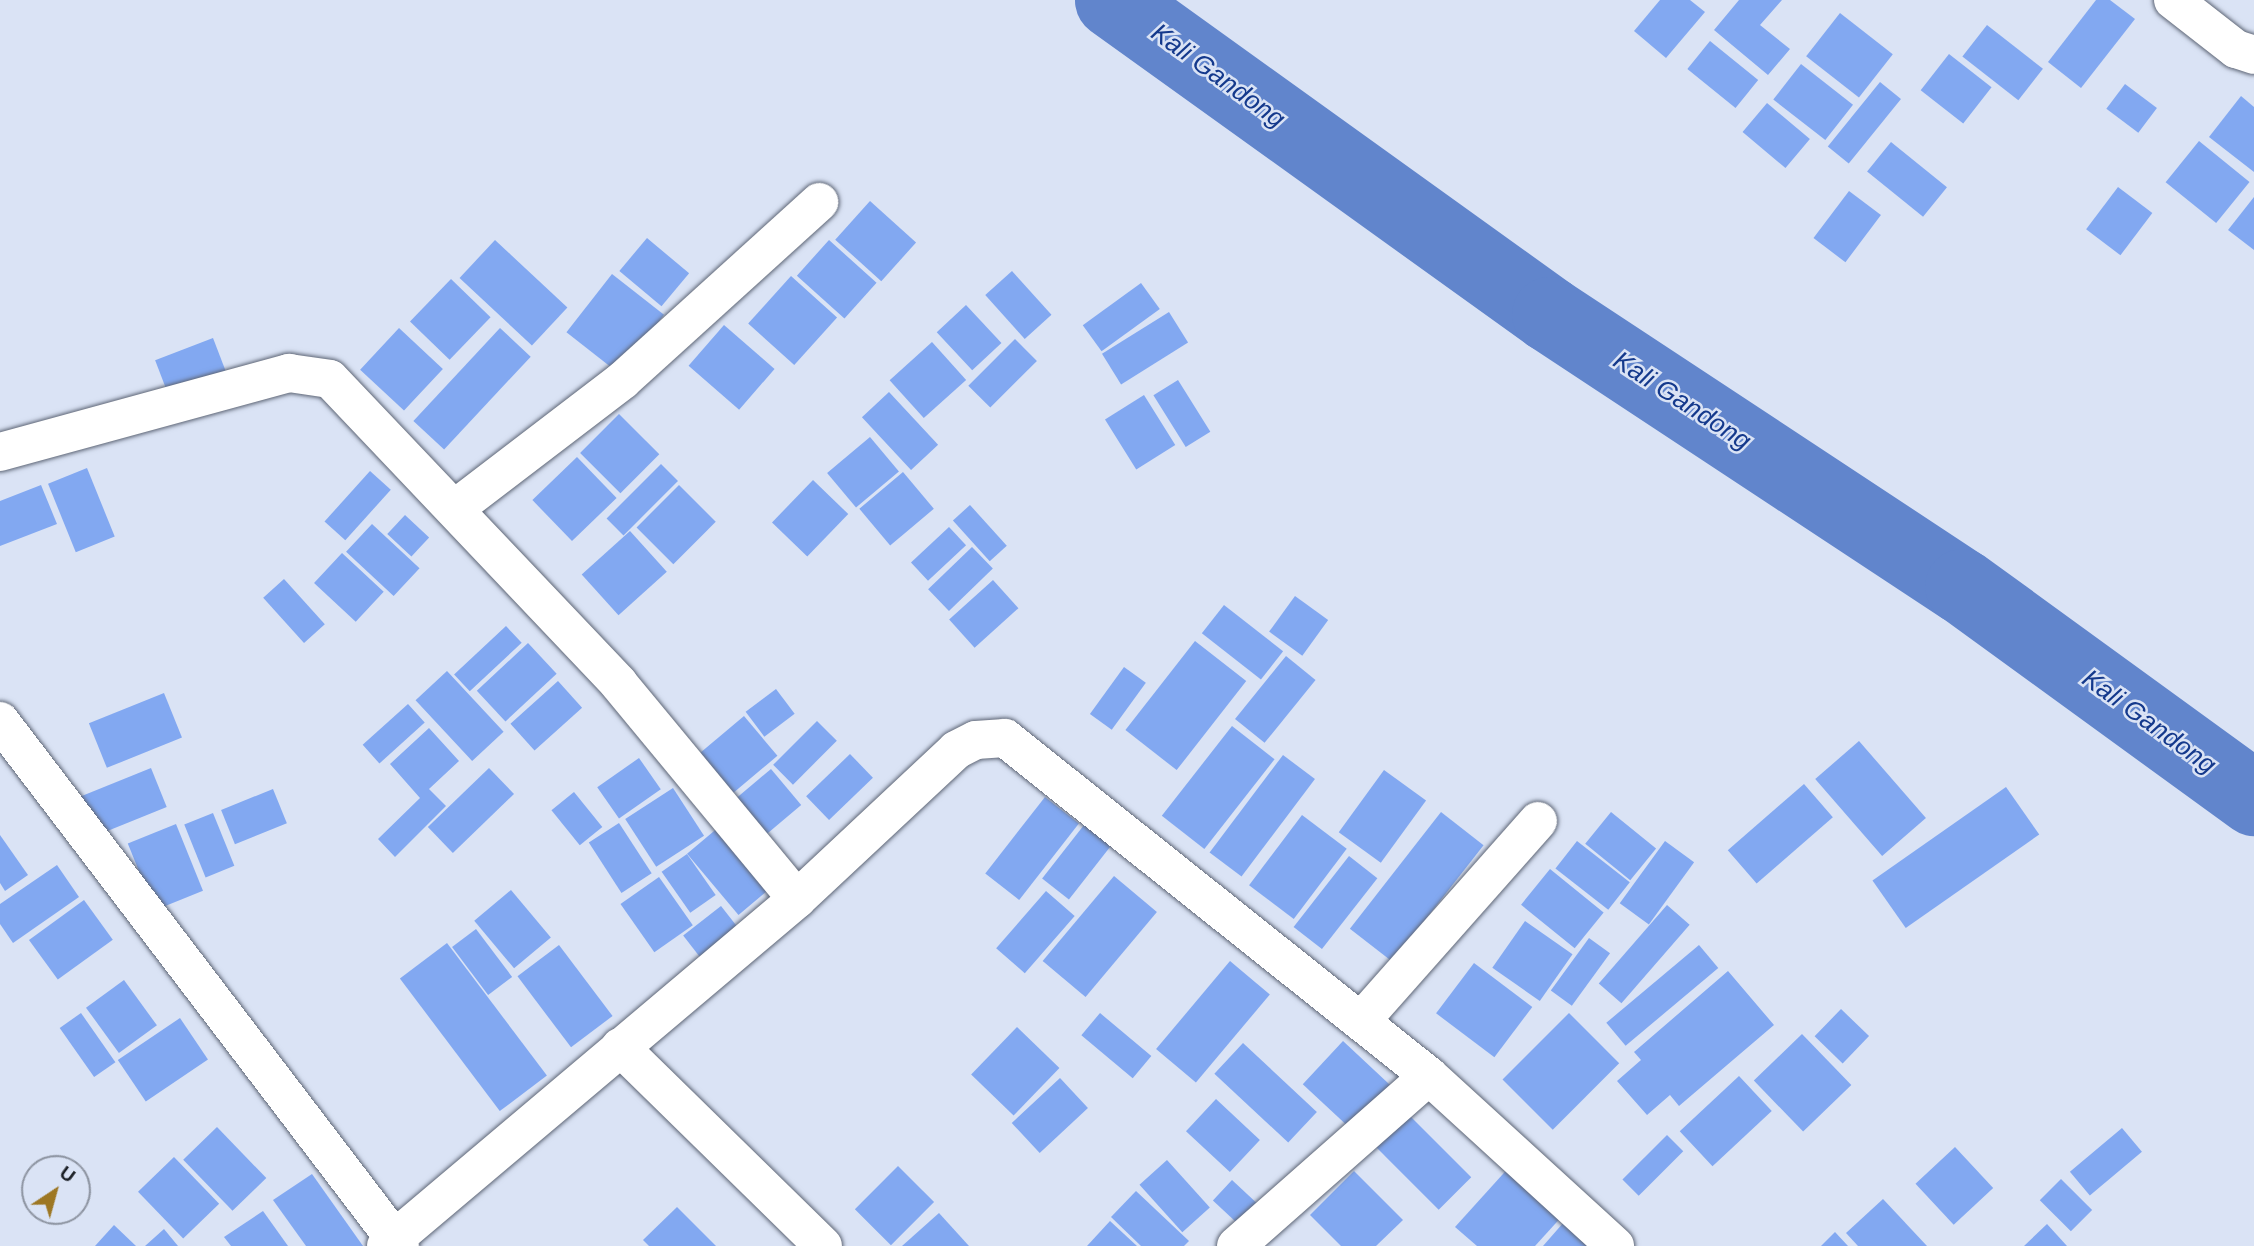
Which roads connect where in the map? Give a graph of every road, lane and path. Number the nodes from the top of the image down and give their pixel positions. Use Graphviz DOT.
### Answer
graph roads {
  1 [pos="2173,0"];
  2 [pos="2254,55"];
  3 [pos="819,202"];
  4 [pos="0,452"];
  5 [pos="457,508"];
  6 [pos="0,721"];
  7 [pos="1538,821"];
  8 [pos="797,899"];
  9 [pos="1361,1021"];
  10 [pos="620,1047"];
  11 [pos="1429,1076"];
  12 [pos="393,1244"];
  13 [pos="823,1246"];
  14 [pos="1236,1246"];
  15 [pos="1615,1246"];
  1 -- 2 [label="street"];
  3 -- 5 [label="street"];
  4 -- 5 [label="street"];
  5 -- 8 [label="street"];
  6 -- 12 [label="street"];
  7 -- 9 [label="street"];
  8 -- 9 [label="street"];
  8 -- 10 [label="street"];
  9 -- 11 [label="street"];
  10 -- 12 [label="street"];
  10 -- 13 [label="street"];
  11 -- 14 [label="street"];
  11 -- 15 [label="street"];
}
